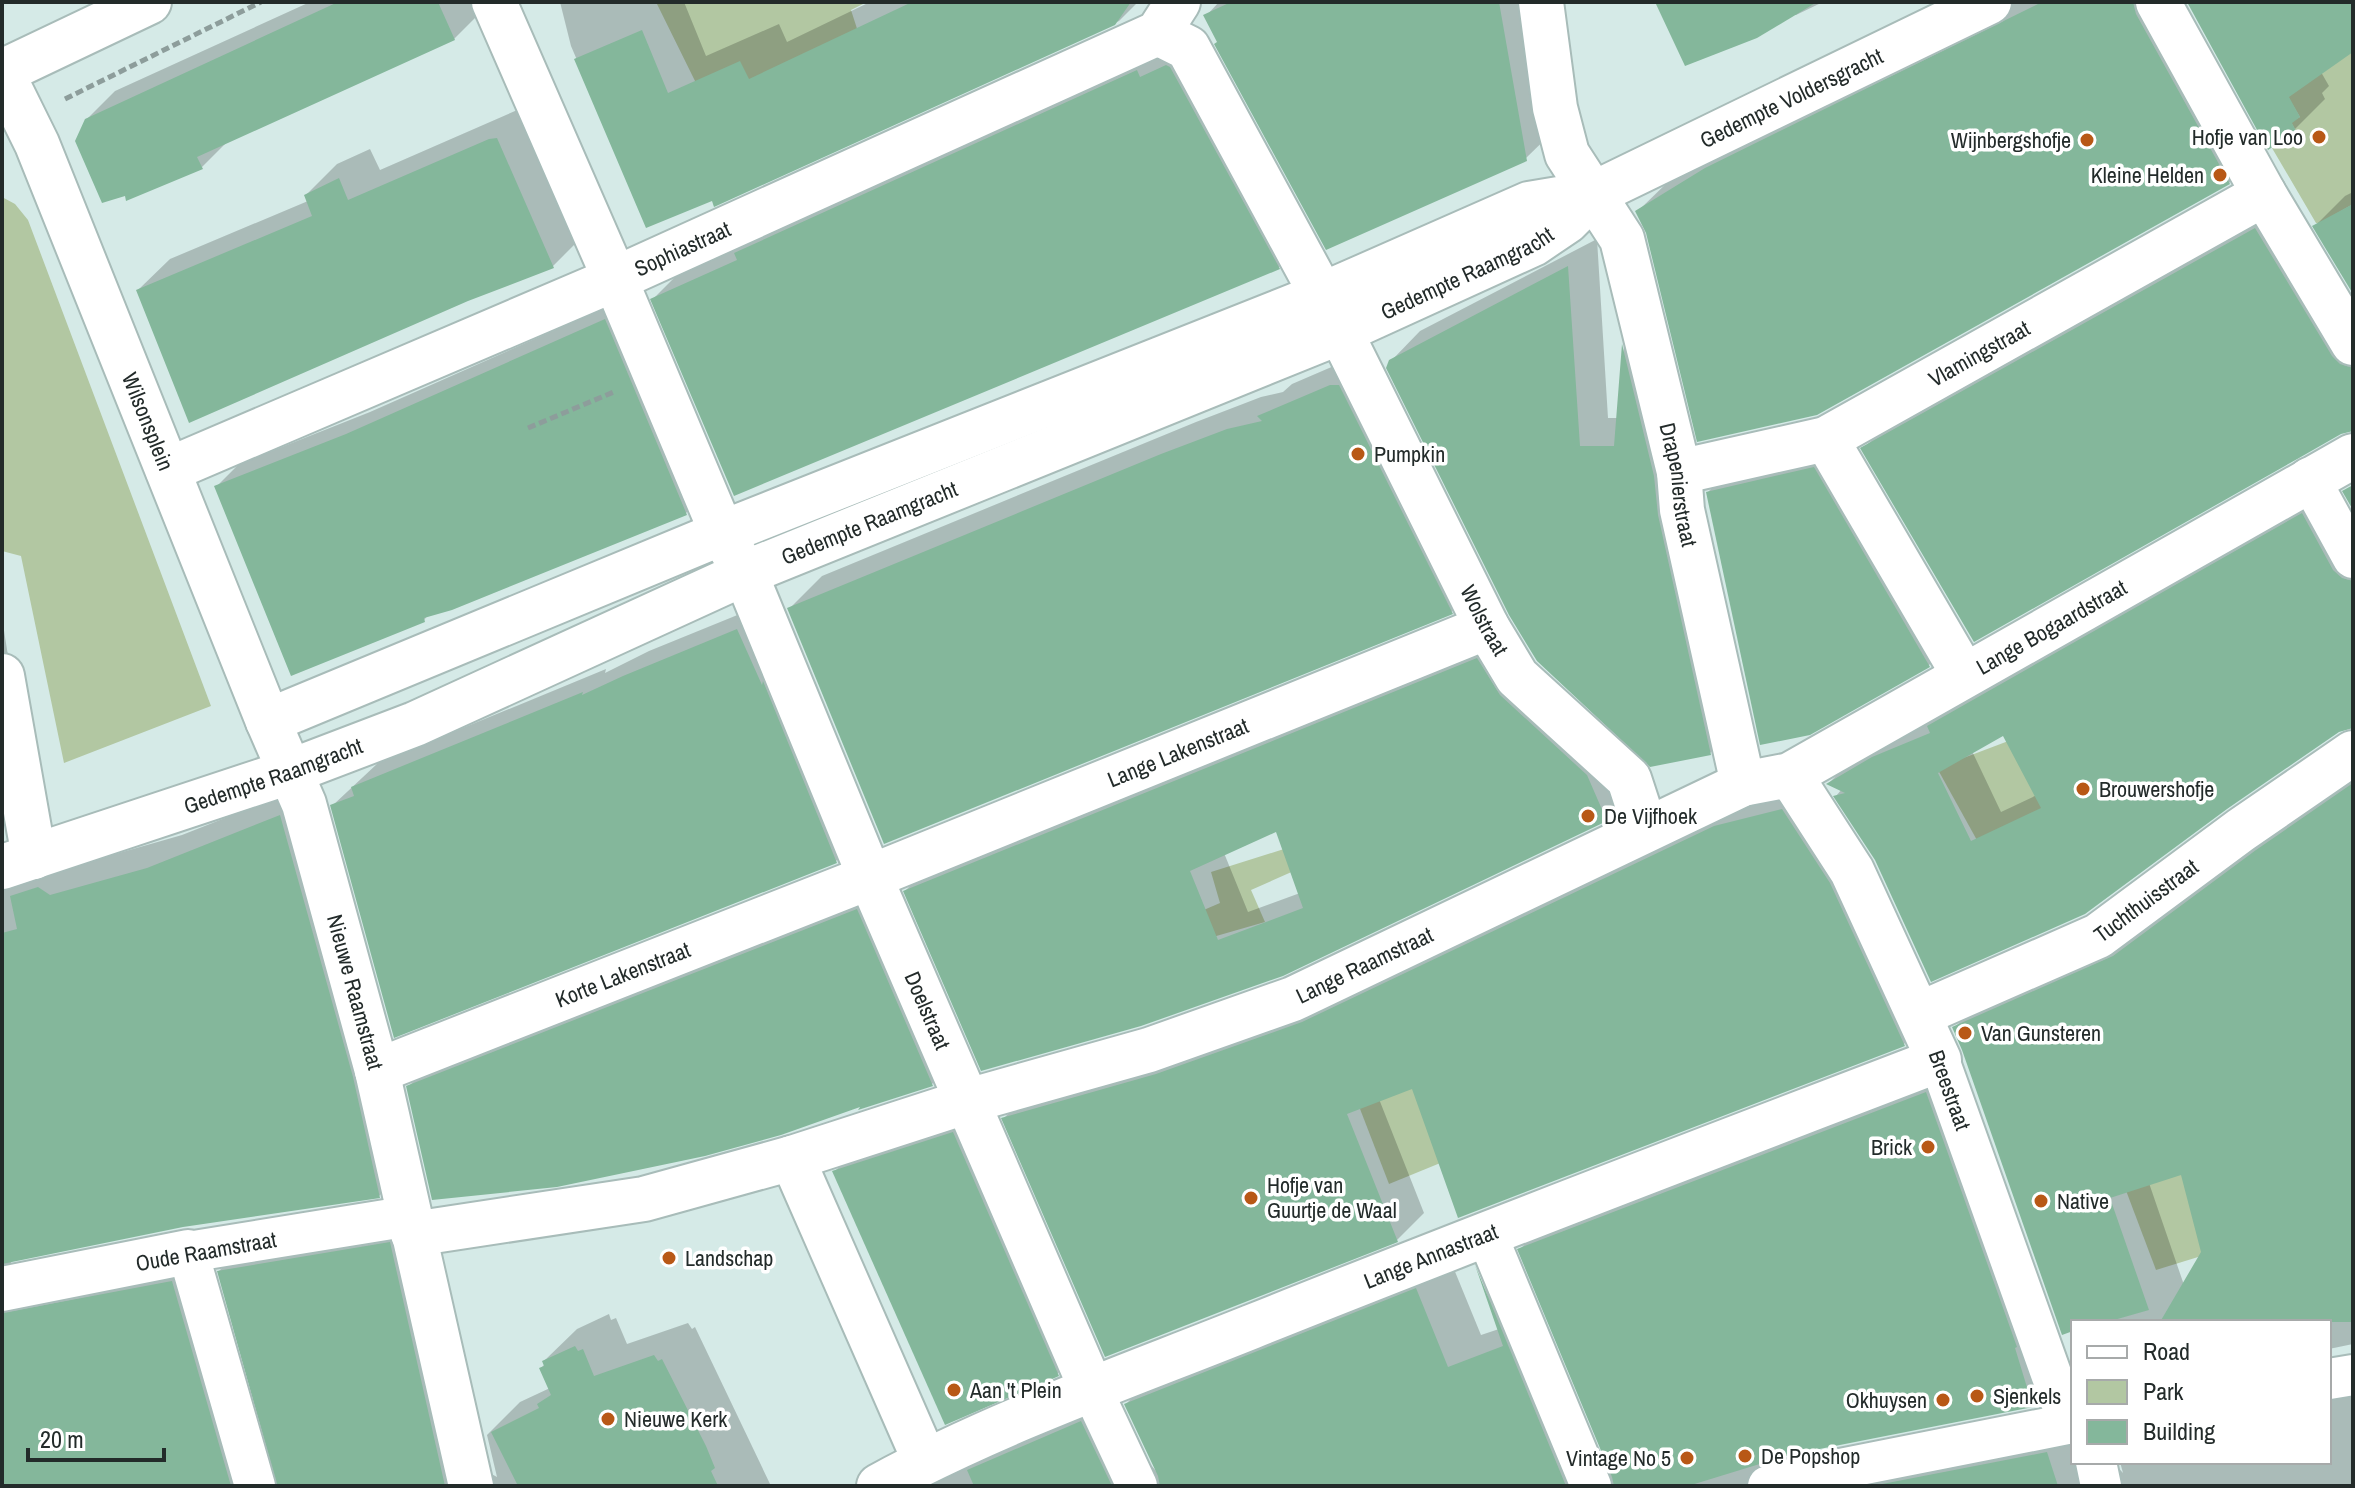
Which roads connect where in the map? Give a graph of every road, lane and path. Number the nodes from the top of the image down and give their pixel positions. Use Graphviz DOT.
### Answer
graph roads {
  1 [pos="149,2"];
  2 [pos="261,2"];
  3 [pos="494,2"];
  4 [pos="1541,2"];
  5 [pos="1989,2"];
  6 [pos="2158,2"];
  7 [pos="1168,17"];
  8 [pos="2,72"];
  9 [pos="25,119"];
  10 [pos="1595,193"];
  11 [pos="2264,194"];
  12 [pos="615,279"];
  13 [pos="1331,313"];
  14 [pos="2353,343"];
  15 [pos="654,375"];
  16 [pos="528,428"];
  17 [pos="1826,439"];
  18 [pos="2353,456"];
  19 [pos="168,470"];
  20 [pos="1679,472"];
  21 [pos="2309,478"];
  22 [pos="722,533"];
  23 [pos="2353,558"];
  24 [pos="745,573"];
  25 [pos="1487,627"];
  26 [pos="1964,675"];
  27 [pos="2,676"];
  28 [pos="268,721"];
  29 [pos="2353,753"];
  30 [pos="289,772"];
  31 [pos="1790,775"];
  32 [pos="1743,784"];
  33 [pos="1645,828"];
  34 [pos="18,862"];
  35 [pos="870,877"];
  36 [pos="1920,1014"];
  37 [pos="1939,1060"];
  38 [pos="377,1071"];
  39 [pos="968,1101"];
  40 [pos="792,1158"];
  41 [pos="412,1225"];
  42 [pos="1486,1233"];
  43 [pos="188,1252"];
  44 [pos="2,1289"];
  45 [pos="2353,1375"];
  46 [pos="2331,1379"];
  47 [pos="1092,1390"];
  48 [pos="2071,1423"];
  49 [pos="925,1461"];
  50 [pos="2096,1464"];
  51 [pos="255,1486"];
  52 [pos="471,1486"];
  53 [pos="879,1486"];
  54 [pos="1137,1486"];
  55 [pos="1591,1486"];
  56 [pos="1768,1486"];
  57 [pos="2101,1486"];
  1 -- 8 [label="street"];
  2 -- 9 [label="path"];
  3 -- 12 [label="street, Doelstraat"];
  4 -- 10 [label="street, Drapenierstraat"];
  5 -- 10 [label="street, Gedempte Voldersgracht"];
  6 -- 11 [label="street"];
  7 -- 12 [label="street, Sophiastraat"];
  7 -- 13 [label="street, Wolstraat"];
  8 -- 9 [label="street, Wilsonsplein"];
  9 -- 19 [label="street, Wilsonsplein"];
  10 -- 13 [label="street, Gedempte Raamgracht"];
  10 -- 20 [label="street, Drapenierstraat"];
  11 -- 14 [label="street"];
  11 -- 17 [label="street, Vlamingstraat"];
  12 -- 15 [label="street, Doelstraat"];
  12 -- 19 [label="street, Sophiastraat"];
  13 -- 22 [label="street, Gedempte Raamgracht"];
  13 -- 24 [label="street, Gedempte Raamgracht"];
  13 -- 25 [label="street, Wolstraat"];
  15 -- 16 [label="path"];
  15 -- 22 [label="street, Doelstraat"];
  17 -- 20 [label="street, Vlamingstraat"];
  17 -- 26 [label="street"];
  18 -- 21 [label="street, Lange Bogaardstraat"];
  19 -- 28 [label="street, Wilsonsplein"];
  20 -- 32 [label="street, Drapenierstraat"];
  21 -- 23 [label="street"];
  21 -- 26 [label="street, Lange Bogaardstraat"];
  22 -- 24 [label="street, Doelstraat"];
  22 -- 28 [label="street, Gedempte Raamgracht"];
  24 -- 30 [label="street, Gedempte Raamgracht"];
  24 -- 35 [label="street, Doelstraat"];
  25 -- 33 [label="street, Wolstraat"];
  25 -- 35 [label="street, Lange Lakenstraat"];
  26 -- 31 [label="street, Lange Bogaardstraat"];
  27 -- 34 [label="street"];
  28 -- 30 [label="street, Wilsonsplein"];
  29 -- 36 [label="street, Tuchthuisstraat"];
  30 -- 34 [label="street, Gedempte Raamgracht"];
  30 -- 38 [label="street, Nieuwe Raamstraat"];
  31 -- 32 [label="street, Lange Bogaardstraat"];
  31 -- 36 [label="street, Breestraat"];
  32 -- 33 [label="street, Lange Raamstraat"];
  33 -- 39 [label="street, Lange Raamstraat"];
  35 -- 38 [label="street, Korte Lakenstraat"];
  35 -- 39 [label="street, Doelstraat"];
  36 -- 37 [label="street, Breestraat"];
  37 -- 42 [label="street, Lange Annastraat"];
  37 -- 48 [label="street, Breestraat"];
  38 -- 41 [label="street, Nieuwe Raamstraat"];
  39 -- 40 [label="street, Lange Raamstraat"];
  39 -- 47 [label="street, Doelstraat"];
  40 -- 41 [label="street, Lange Raamstraat"];
  40 -- 49 [label="street"];
  41 -- 43 [label="street, Oude Raamstraat"];
  41 -- 52 [label="street, Nieuwe Raamstraat"];
  42 -- 47 [label="street, Lange Annastraat"];
  42 -- 55 [label="street"];
  43 -- 44 [label="street, Oude Raamstraat"];
  43 -- 51 [label="street"];
  45 -- 46 [label="street"];
  47 -- 49 [label="street, Lange Annastraat"];
  47 -- 54 [label="street, Doelstraat"];
  48 -- 56 [label="street"];
  49 -- 53 [label="street, Lange Annastraat"];
  50 -- 57 [label="street"];
}
